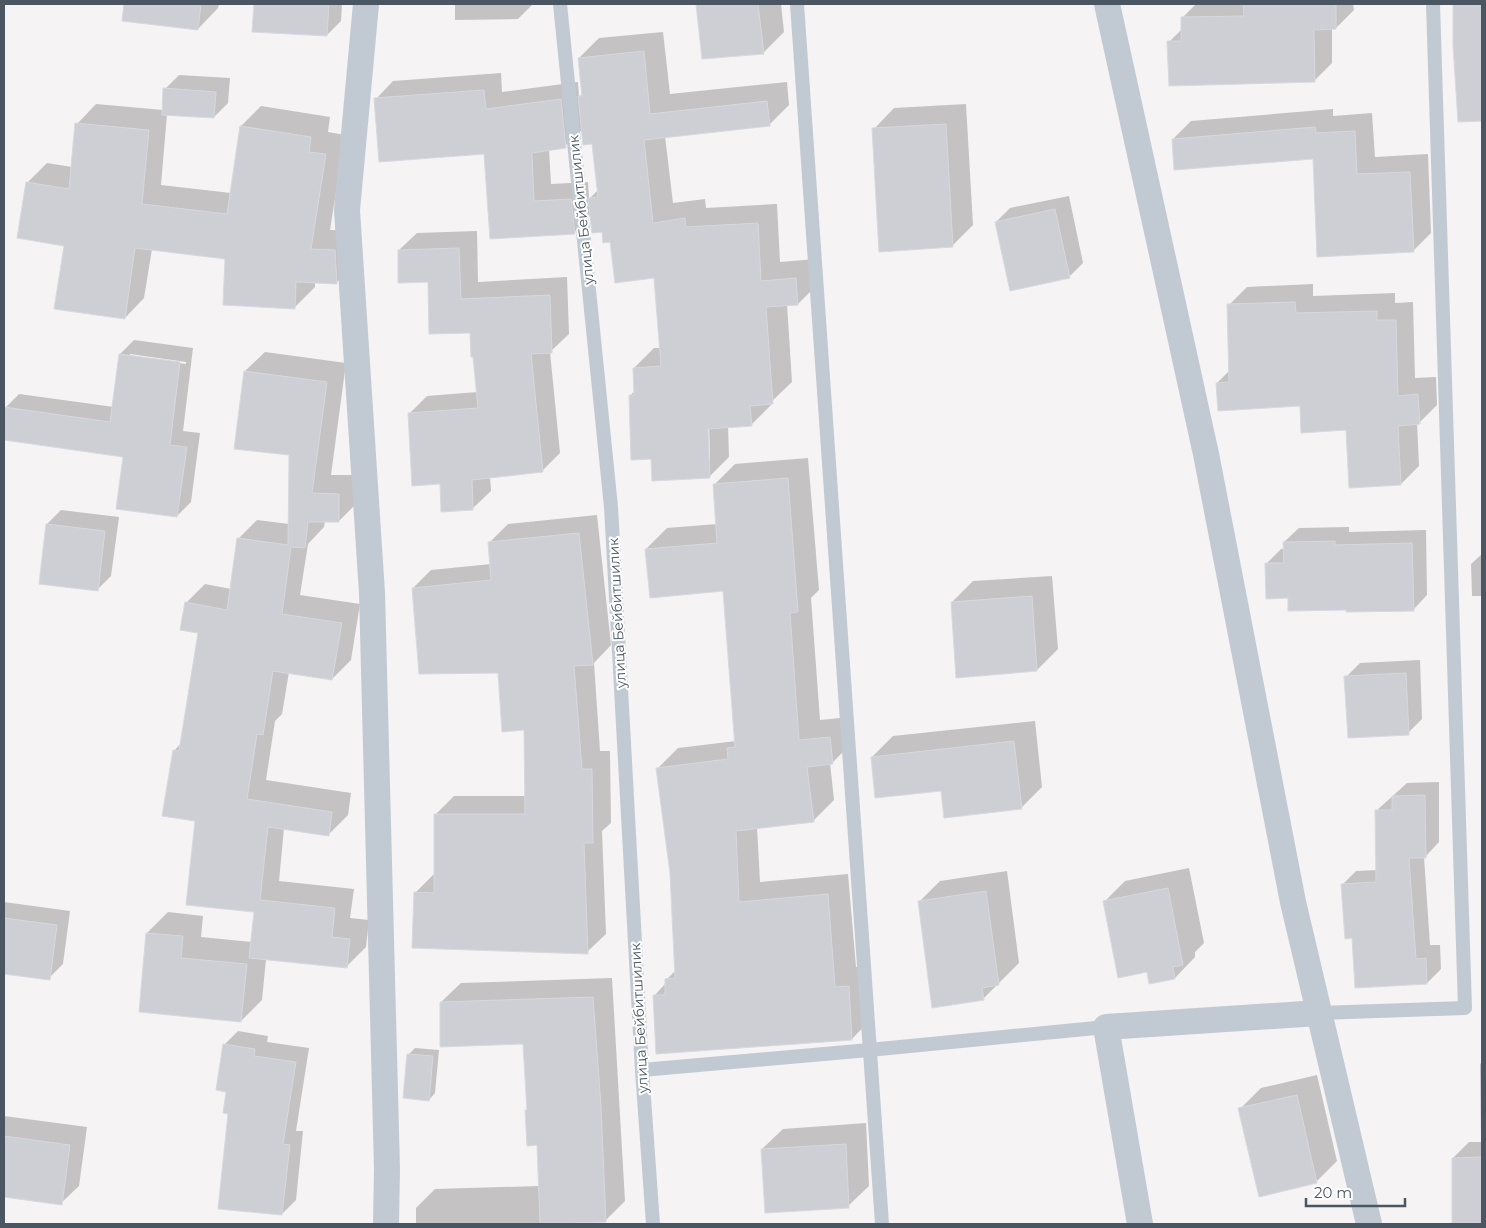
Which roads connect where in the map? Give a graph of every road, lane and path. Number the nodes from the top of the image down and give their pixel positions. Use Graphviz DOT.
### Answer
graph roads {
  1 [pos="366,4"];
  2 [pos="560,4"];
  3 [pos="797,4"];
  4 [pos="1107,4"];
  5 [pos="1433,4"];
  6 [pos="1319,1013"];
  7 [pos="1106,1027"];
  8 [pos="870,1050"];
  9 [pos="642,1070"];
  10 [pos="386,1224"];
  11 [pos="653,1224"];
  12 [pos="882,1224"];
  13 [pos="1140,1224"];
  14 [pos="1369,1224"];
  1 -- 10 [label="street"];
  2 -- 9 [label="lane, улица Бейбитшилик"];
  3 -- 8 [label="lane"];
  4 -- 6 [label="street"];
  5 -- 6 [label="lane"];
  6 -- 7 [label="street"];
  6 -- 14 [label="street"];
  7 -- 8 [label="lane"];
  7 -- 13 [label="street"];
  8 -- 9 [label="lane"];
  8 -- 12 [label="lane"];
  9 -- 11 [label="lane, улица Бейбитшилик"];
}
